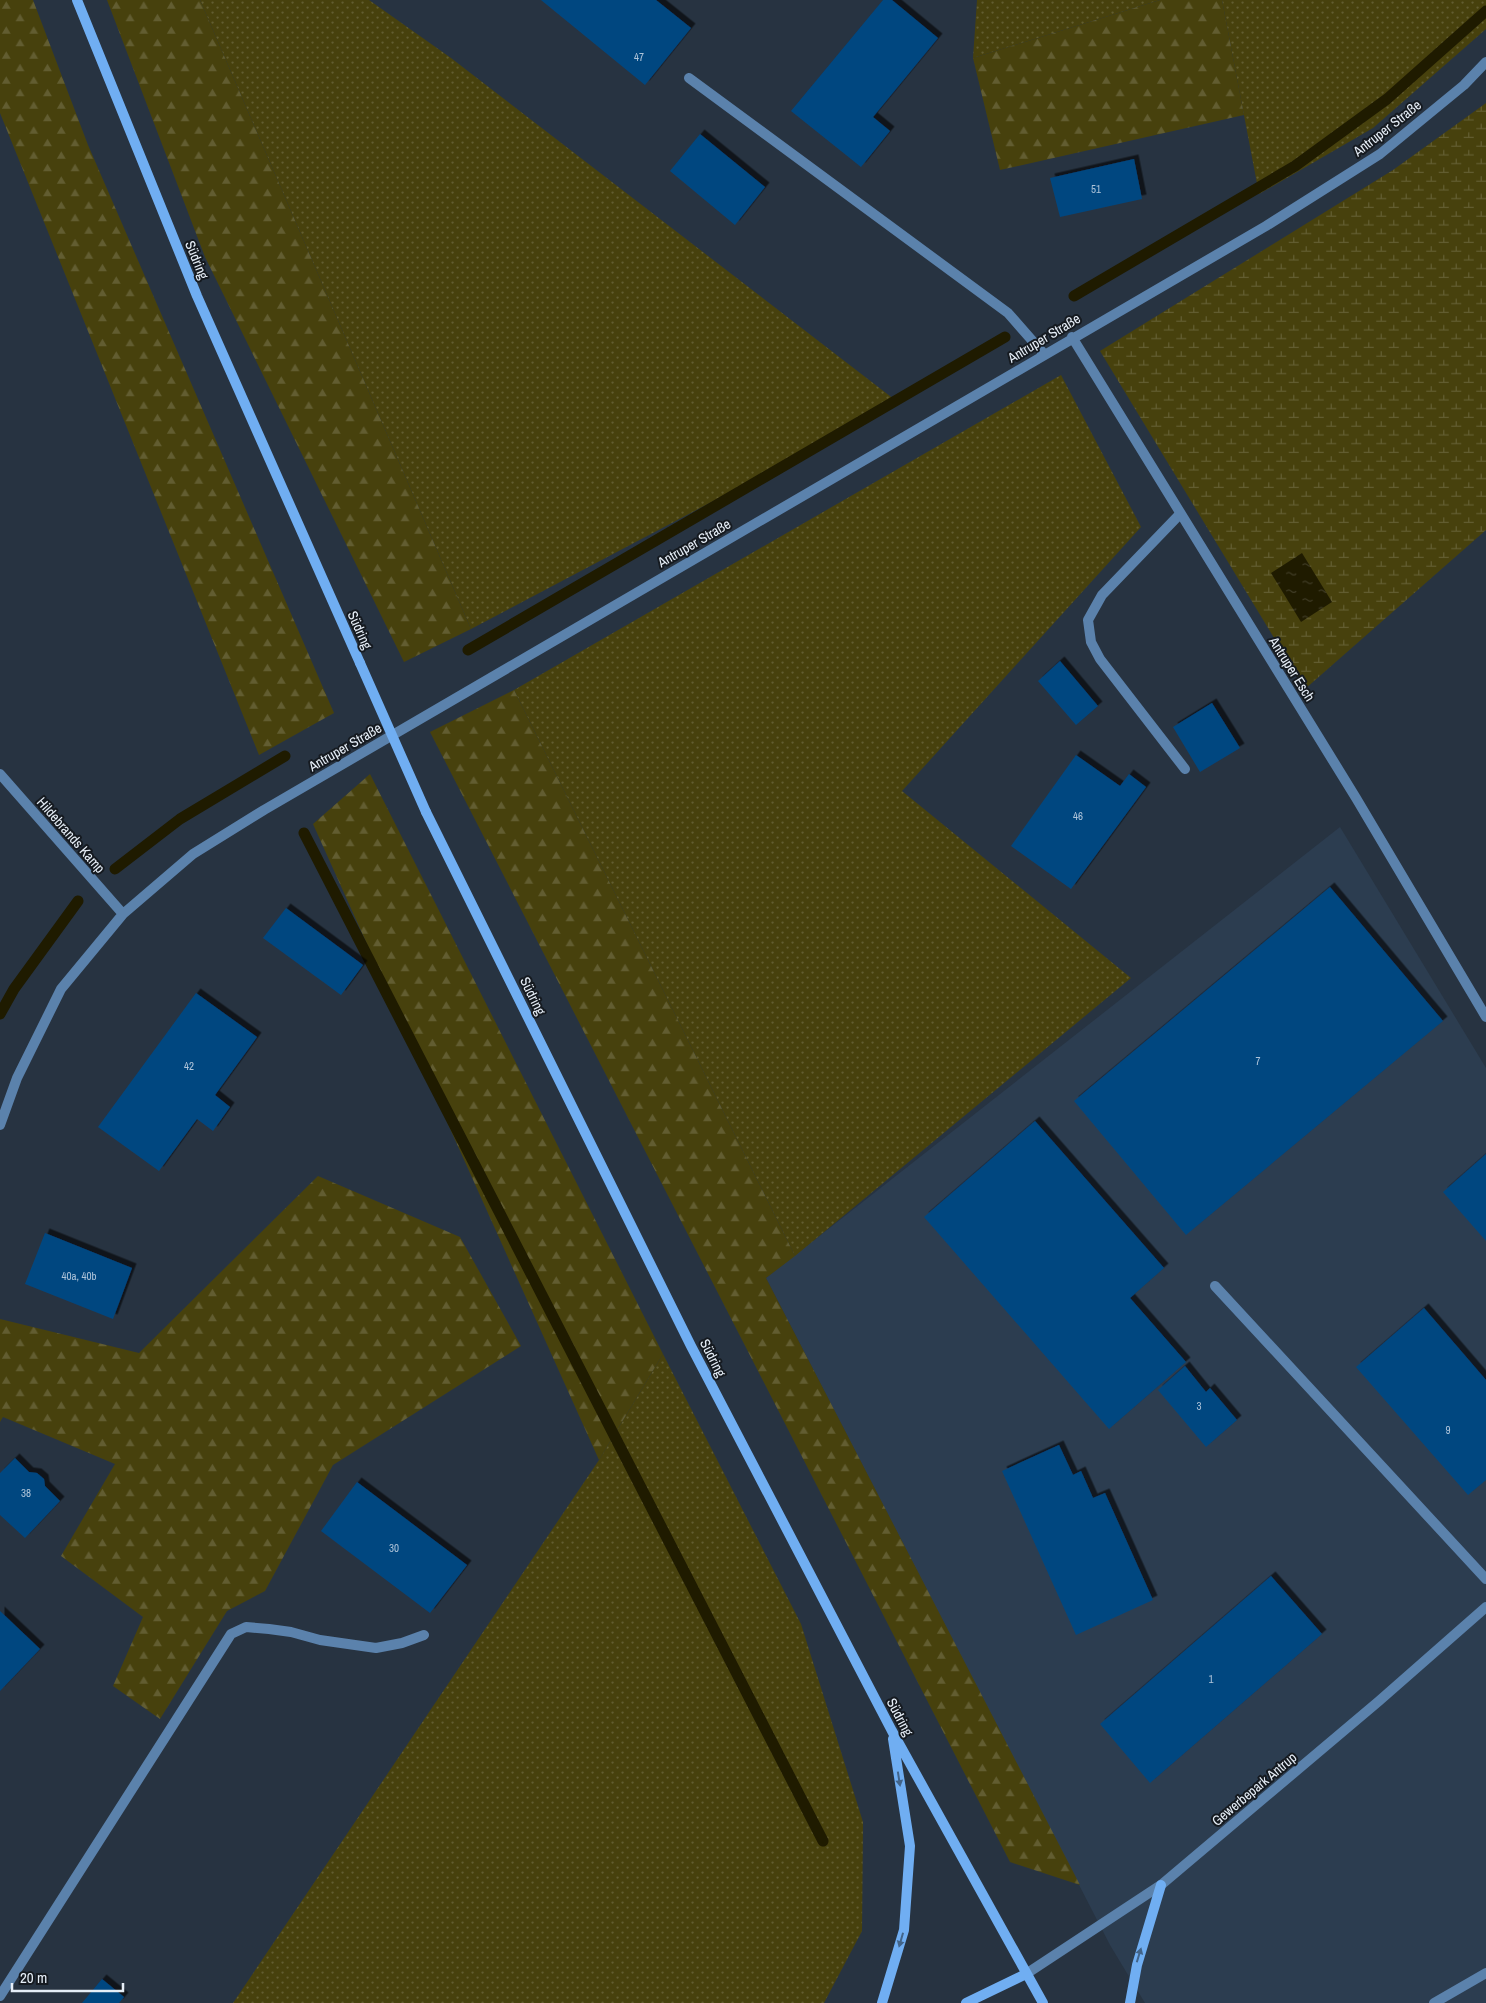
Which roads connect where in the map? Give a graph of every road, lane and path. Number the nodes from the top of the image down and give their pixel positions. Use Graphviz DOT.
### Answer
graph roads {
  1 [pos="77,0"];
  2 [pos="1486,62"];
  3 [pos="689,78"];
  4 [pos="1072,338"];
  5 [pos="1044,354"];
  6 [pos="1180,514"];
  7 [pos="1185,769"];
  8 [pos="0,774"];
  9 [pos="123,914"];
  10 [pos="1486,1017"];
  11 [pos="0,1125"];
  12 [pos="1215,1286"];
  13 [pos="1486,1578"];
  14 [pos="1486,1607"];
  15 [pos="424,1635"];
  16 [pos="892,1731"];
  17 [pos="1161,1885"];
  18 [pos="1486,1973"];
  19 [pos="1026,1974"];
  20 [pos="0,1996"];
  21 [pos="882,2003"];
  22 [pos="966,2003"];
  23 [pos="1043,2003"];
  24 [pos="1130,2003"];
  25 [pos="1434,2003"];
  1 -- 16 [label="main road, Südring, bridge"];
  2 -- 4 [label="street, Antruper Straße"];
  3 -- 5 [label="street"];
  4 -- 5 [label="street, Antruper Straße"];
  4 -- 6 [label="street, Antruper Esch"];
  5 -- 9 [label="street, Antruper Straße"];
  6 -- 7 [label="street"];
  6 -- 10 [label="street, Antruper Esch"];
  8 -- 9 [label="street, Hildebrands Kamp"];
  9 -- 11 [label="street, Antruper Straße"];
  12 -- 13 [label="street"];
  14 -- 17 [label="street, Gewerbepark Antrup"];
  15 -- 20 [label="street"];
  16 -- 19 [label="main road, Südring"];
  16 -- 21 [label="main road, one-way"];
  17 -- 19 [label="street, Gewerbepark Antrup"];
  24 -- 17 [label="main road, one-way"];
  18 -- 25 [label="street"];
  19 -- 22 [label="main road"];
  19 -- 23 [label="main road, Südring"];
}
